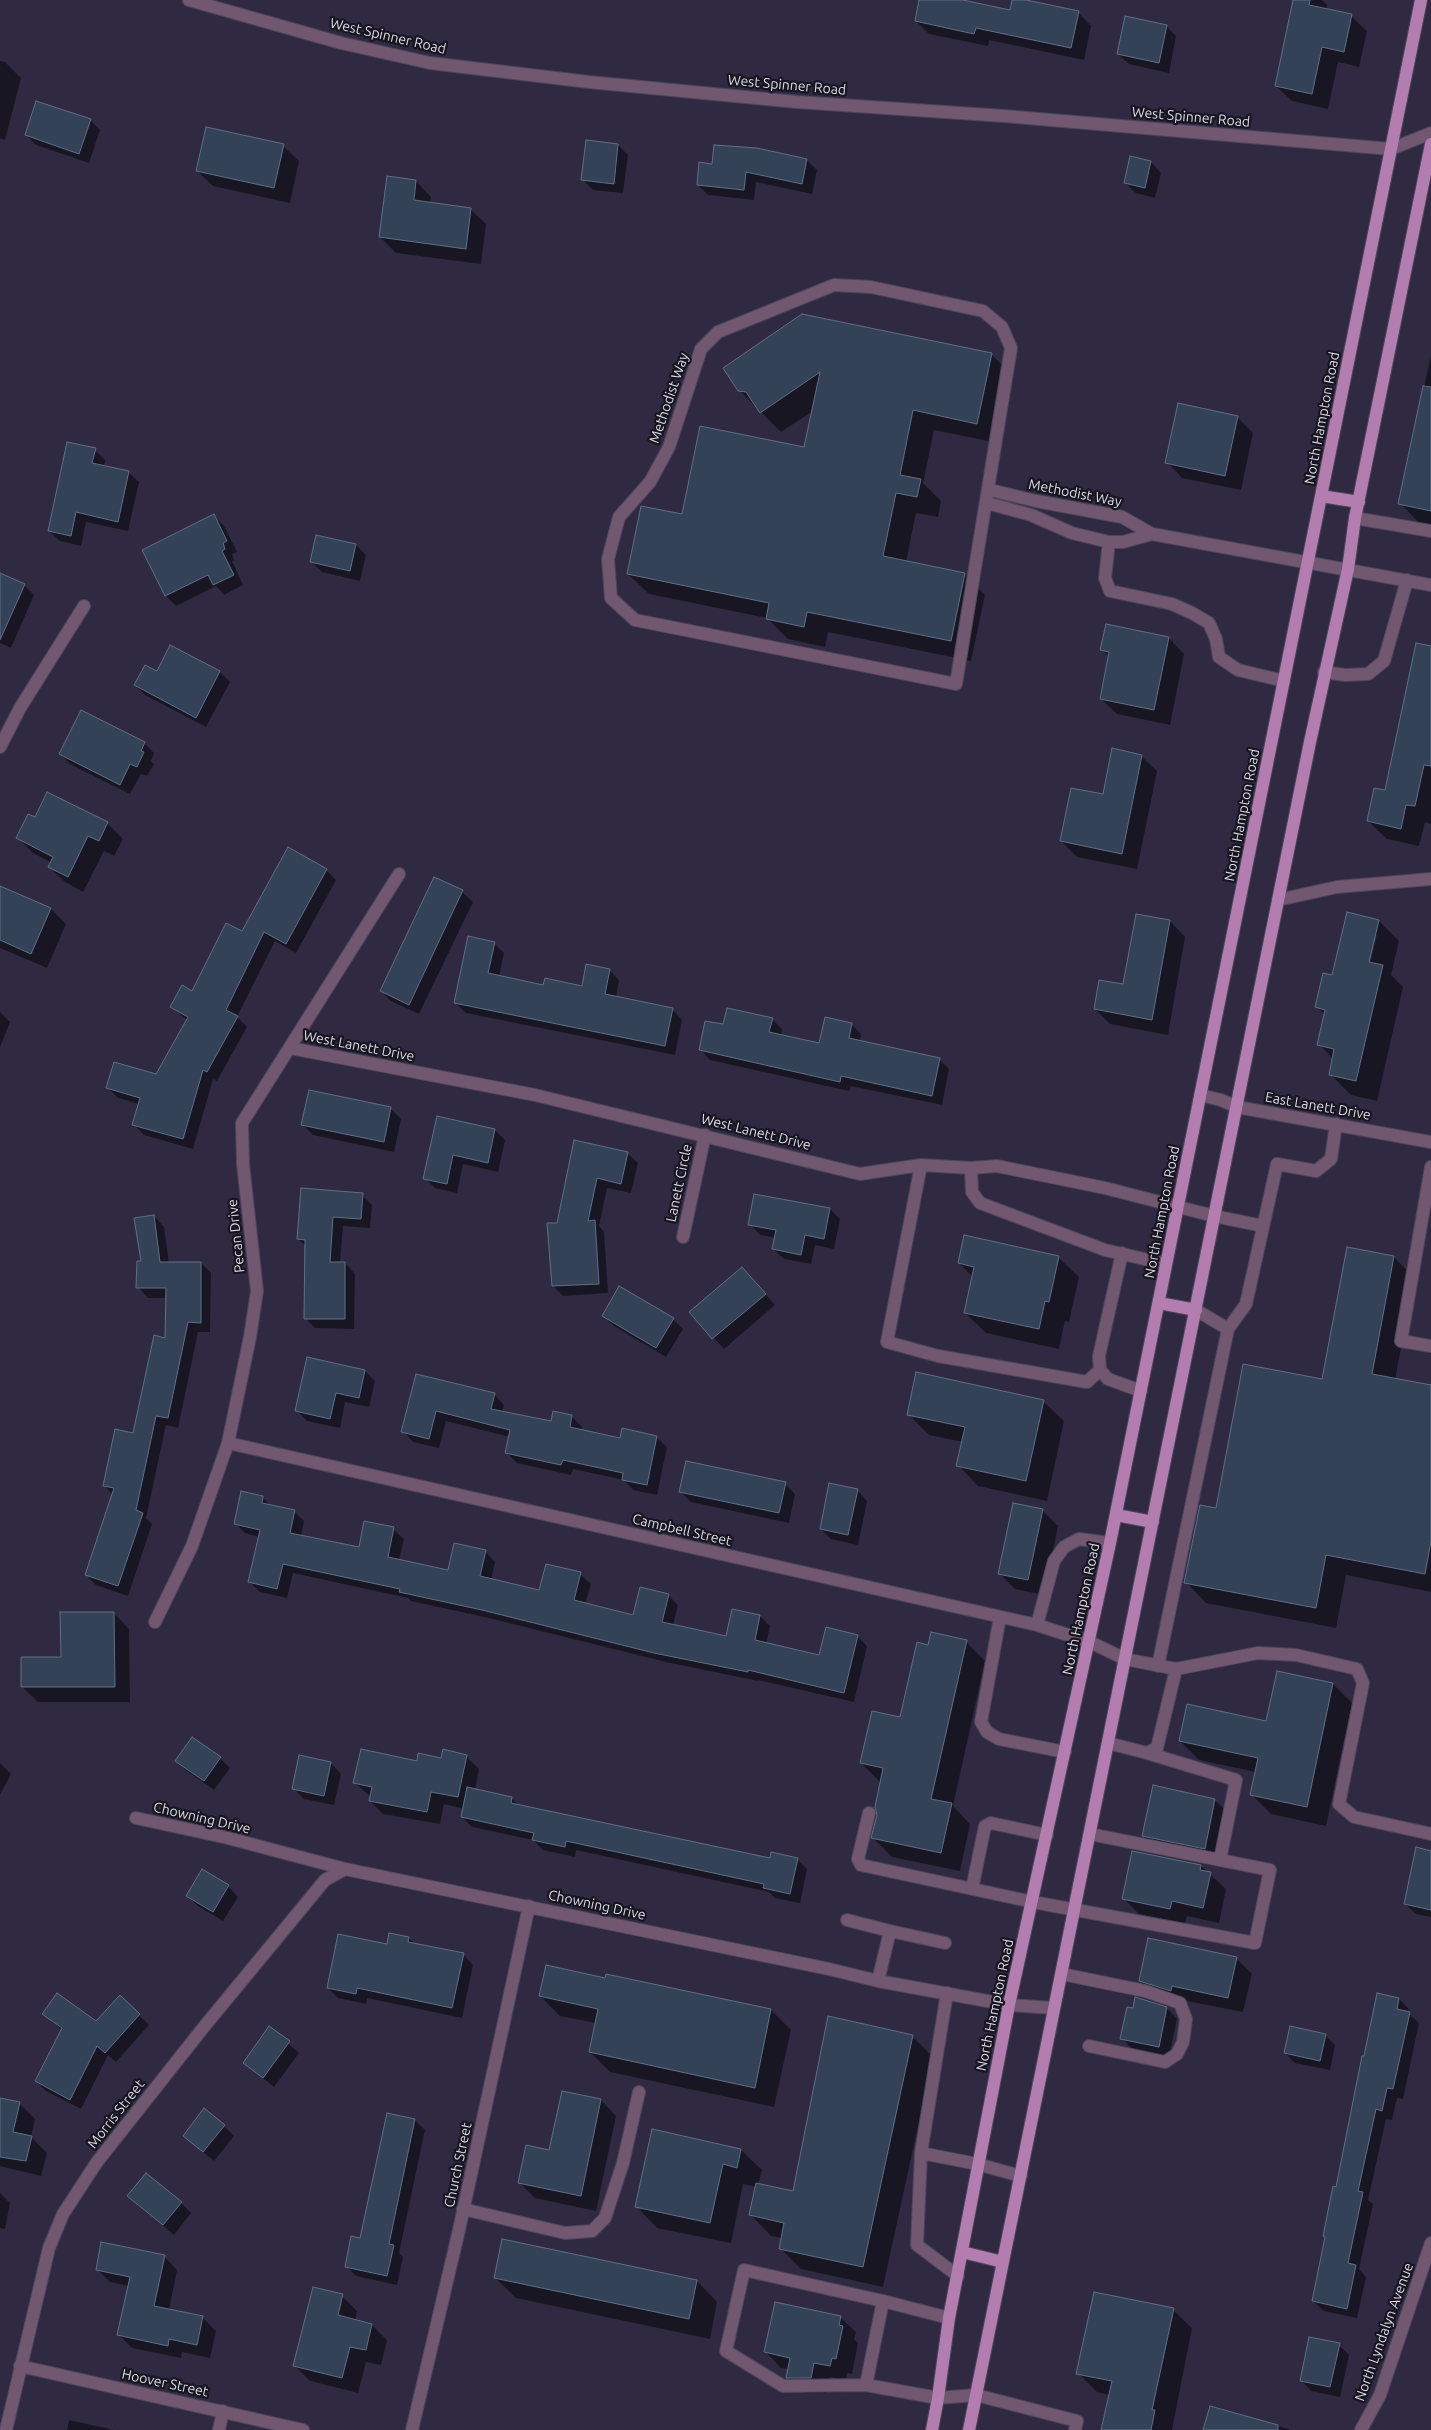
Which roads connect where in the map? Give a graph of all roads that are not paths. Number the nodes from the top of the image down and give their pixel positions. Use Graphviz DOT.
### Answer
graph roads {
  1 [pos="189,0"];
  2 [pos="1421,0"];
  3 [pos="1431,133"];
  4 [pos="1431,144"];
  5 [pos="1391,149"];
  6 [pos="1321,496"];
  7 [pos="988,497"];
  8 [pos="1359,502"];
  9 [pos="1355,518"];
  10 [pos="1431,531"];
  11 [pos="1152,534"];
  12 [pos="1109,542"];
  13 [pos="1308,561"];
  14 [pos="1348,569"];
  15 [pos="1407,580"];
  16 [pos="1431,585"];
  17 [pos="84,606"];
  18 [pos="1324,672"];
  19 [pos="1284,681"];
  20 [pos="5,724"];
  21 [pos="0,747"];
  22 [pos="399,874"];
  23 [pos="1431,879"];
  24 [pos="1278,900"];
  25 [pos="290,1048"];
  26 [pos="1200,1095"];
  27 [pos="1237,1107"];
  28 [pos="1336,1124"];
  29 [pos="705,1135"];
  30 [pos="1431,1142"];
  31 [pos="920,1165"];
  32 [pos="1431,1167"];
  33 [pos="971,1168"];
  34 [pos="1178,1206"];
  35 [pos="1214,1216"];
  36 [pos="1263,1226"];
  37 [pos="682,1237"];
  38 [pos="1122,1254"];
  39 [pos="1166,1264"];
  40 [pos="1159,1302"];
  41 [pos="1196,1310"];
  42 [pos="1228,1329"];
  43 [pos="1431,1346"];
  44 [pos="1100,1370"];
  45 [pos="1141,1391"];
  46 [pos="228,1442"];
  47 [pos="1116,1515"];
  48 [pos="1153,1522"];
  49 [pos="1110,1543"];
  50 [pos="1000,1617"];
  51 [pos="155,1622"];
  52 [pos="1037,1625"];
  53 [pos="1090,1642"];
  54 [pos="1125,1659"];
  55 [pos="1158,1666"];
  56 [pos="1176,1669"];
  57 [pos="1108,1743"];
  58 [pos="1065,1752"];
  59 [pos="1147,1753"];
  60 [pos="868,1813"];
  61 [pos="136,1818"];
  62 [pos="1090,1834"];
  63 [pos="1431,1834"];
  64 [pos="1047,1835"];
  65 [pos="1220,1860"];
  66 [pos="345,1869"];
  67 [pos="972,1889"];
  68 [pos="1033,1902"];
  69 [pos="529,1906"];
  70 [pos="1074,1910"];
  71 [pos="847,1920"];
  72 [pos="890,1931"];
  73 [pos="945,1943"];
  74 [pos="1062,1974"];
  75 [pos="878,1981"];
  76 [pos="948,1992"];
  77 [pos="1009,2005"];
  78 [pos="1054,2008"];
  79 [pos="1089,2046"];
  80 [pos="639,2092"];
  81 [pos="921,2153"];
  82 [pos="978,2164"];
  83 [pos="1021,2176"];
  84 [pos="464,2209"];
  85 [pos="1431,2243"];
  86 [pos="962,2252"];
  87 [pos="1003,2262"];
  88 [pos="958,2276"];
  89 [pos="883,2301"];
  90 [pos="949,2318"];
  91 [pos="20,2366"];
  92 [pos="866,2385"];
  93 [pos="976,2395"];
  94 [pos="938,2398"];
  95 [pos="223,2412"];
  96 [pos="6,2430"];
  97 [pos="219,2430"];
  98 [pos="303,2430"];
  99 [pos="412,2430"];
  100 [pos="932,2430"];
  101 [pos="969,2430"];
  102 [pos="1075,2430"];
  103 [pos="1361,2430"];
  1 -- 5 [label="street, West Spinner Road"];
  2 -- 5 [label="main road, North Hampton Road"];
  3 -- 5 [label="street"];
  4 -- 8 [label="main road"];
  5 -- 6 [label="main road, North Hampton Road"];
  6 -- 8 [label="main road"];
  6 -- 13 [label="main road, North Hampton Road"];
  7 -- 7 [label="street, Methodist Way"];
  7 -- 11 [label="street, Methodist Way"];
  7 -- 12 [label="street, Methodist Way"];
  8 -- 9 [label="main road"];
  9 -- 10 [label="street"];
  9 -- 14 [label="main road"];
  11 -- 12 [label="street, Methodist Way"];
  11 -- 13 [label="street, Methodist Way"];
  12 -- 19 [label="street"];
  13 -- 14 [label="street, Methodist Way"];
  13 -- 19 [label="main road, North Hampton Road"];
  14 -- 15 [label="street, Methodist Way"];
  14 -- 18 [label="main road"];
  15 -- 16 [label="street, Methodist Way"];
  15 -- 18 [label="street"];
  17 -- 20 [label="street"];
  18 -- 24 [label="main road"];
  19 -- 26 [label="main road, North Hampton Road"];
  20 -- 21 [label="street"];
  22 -- 25 [label="street, Pecan Drive"];
  23 -- 24 [label="street"];
  24 -- 27 [label="main road"];
  25 -- 29 [label="street, West Lanett Drive"];
  25 -- 46 [label="street, Pecan Drive"];
  26 -- 27 [label="street, East Lanett Drive"];
  26 -- 34 [label="main road, North Hampton Road"];
  27 -- 28 [label="street, East Lanett Drive"];
  27 -- 35 [label="main road"];
  28 -- 30 [label="street, East Lanett Drive"];
  28 -- 36 [label="street"];
  29 -- 31 [label="street, West Lanett Drive"];
  29 -- 37 [label="street, Lanett Circle"];
  31 -- 33 [label="street, West Lanett Drive"];
  31 -- 44 [label="street"];
  32 -- 43 [label="street"];
  33 -- 34 [label="street, West Lanett Drive"];
  33 -- 38 [label="street"];
  34 -- 35 [label="street, West Lanett Drive"];
  34 -- 39 [label="main road, North Hampton Road"];
  35 -- 36 [label="street, West Lanett Drive"];
  35 -- 41 [label="main road"];
  36 -- 42 [label="street"];
  38 -- 39 [label="street"];
  38 -- 44 [label="street"];
  39 -- 40 [label="main road, North Hampton Road"];
  40 -- 41 [label="main road"];
  40 -- 45 [label="main road, North Hampton Road"];
  41 -- 42 [label="street"];
  41 -- 48 [label="main road"];
  42 -- 55 [label="street"];
  44 -- 45 [label="street"];
  45 -- 47 [label="main road, North Hampton Road"];
  46 -- 50 [label="street, Campbell Street"];
  46 -- 51 [label="street, Pecan Drive"];
  47 -- 48 [label="main road"];
  47 -- 49 [label="main road, North Hampton Road"];
  48 -- 54 [label="main road"];
  49 -- 52 [label="street"];
  49 -- 53 [label="main road, North Hampton Road"];
  50 -- 52 [label="street, Campbell Street"];
  50 -- 58 [label="street"];
  52 -- 53 [label="street, Campbell Street"];
  53 -- 54 [label="street, Campbell Street"];
  53 -- 58 [label="main road, North Hampton Road"];
  54 -- 55 [label="street, Campbell Street"];
  54 -- 57 [label="main road"];
  55 -- 56 [label="street, Campbell Street"];
  56 -- 59 [label="street"];
  56 -- 63 [label="street, Campbell Street"];
  57 -- 59 [label="street"];
  57 -- 62 [label="main road"];
  58 -- 64 [label="main road, North Hampton Road"];
  59 -- 65 [label="street"];
  60 -- 67 [label="street"];
  61 -- 66 [label="street, Chowning Drive"];
  62 -- 65 [label="street"];
  62 -- 70 [label="main road"];
  64 -- 67 [label="street"];
  64 -- 68 [label="main road, North Hampton Road"];
  65 -- 70 [label="street"];
  66 -- 69 [label="street, Chowning Drive"];
  66 -- 91 [label="street, Morris Street"];
  67 -- 68 [label="street"];
  68 -- 70 [label="street"];
  68 -- 77 [label="main road, North Hampton Road"];
  69 -- 75 [label="street, Chowning Drive"];
  69 -- 84 [label="street, Church Street"];
  70 -- 74 [label="main road"];
  71 -- 72 [label="street"];
  72 -- 73 [label="street"];
  72 -- 75 [label="street"];
  74 -- 78 [label="main road"];
  74 -- 79 [label="street"];
  75 -- 76 [label="street, Chowning Drive"];
  76 -- 77 [label="street, Chowning Drive"];
  76 -- 81 [label="street"];
  77 -- 78 [label="street, Chowning Drive"];
  77 -- 82 [label="main road, North Hampton Road"];
  78 -- 83 [label="main road"];
  80 -- 84 [label="street"];
  81 -- 82 [label="street"];
  81 -- 88 [label="street"];
  82 -- 83 [label="street"];
  82 -- 86 [label="main road, North Hampton Road"];
  83 -- 87 [label="main road"];
  84 -- 99 [label="street, Church Street"];
  85 -- 103 [label="street, North Lyndalyn Avenue"];
  86 -- 87 [label="main road"];
  86 -- 88 [label="main road, North Hampton Road"];
  87 -- 93 [label="main road"];
  88 -- 90 [label="main road, North Hampton Road"];
  89 -- 90 [label="street"];
  89 -- 92 [label="street"];
  89 -- 92 [label="street"];
  90 -- 94 [label="main road, North Hampton Road"];
  91 -- 95 [label="street, Hoover Street"];
  91 -- 96 [label="street, Morris Street"];
  92 -- 94 [label="street"];
  93 -- 94 [label="street"];
  93 -- 101 [label="main road"];
  93 -- 102 [label="street"];
  94 -- 100 [label="main road, North Hampton Road"];
  95 -- 97 [label="street"];
  95 -- 98 [label="street, Hoover Street"];
}
